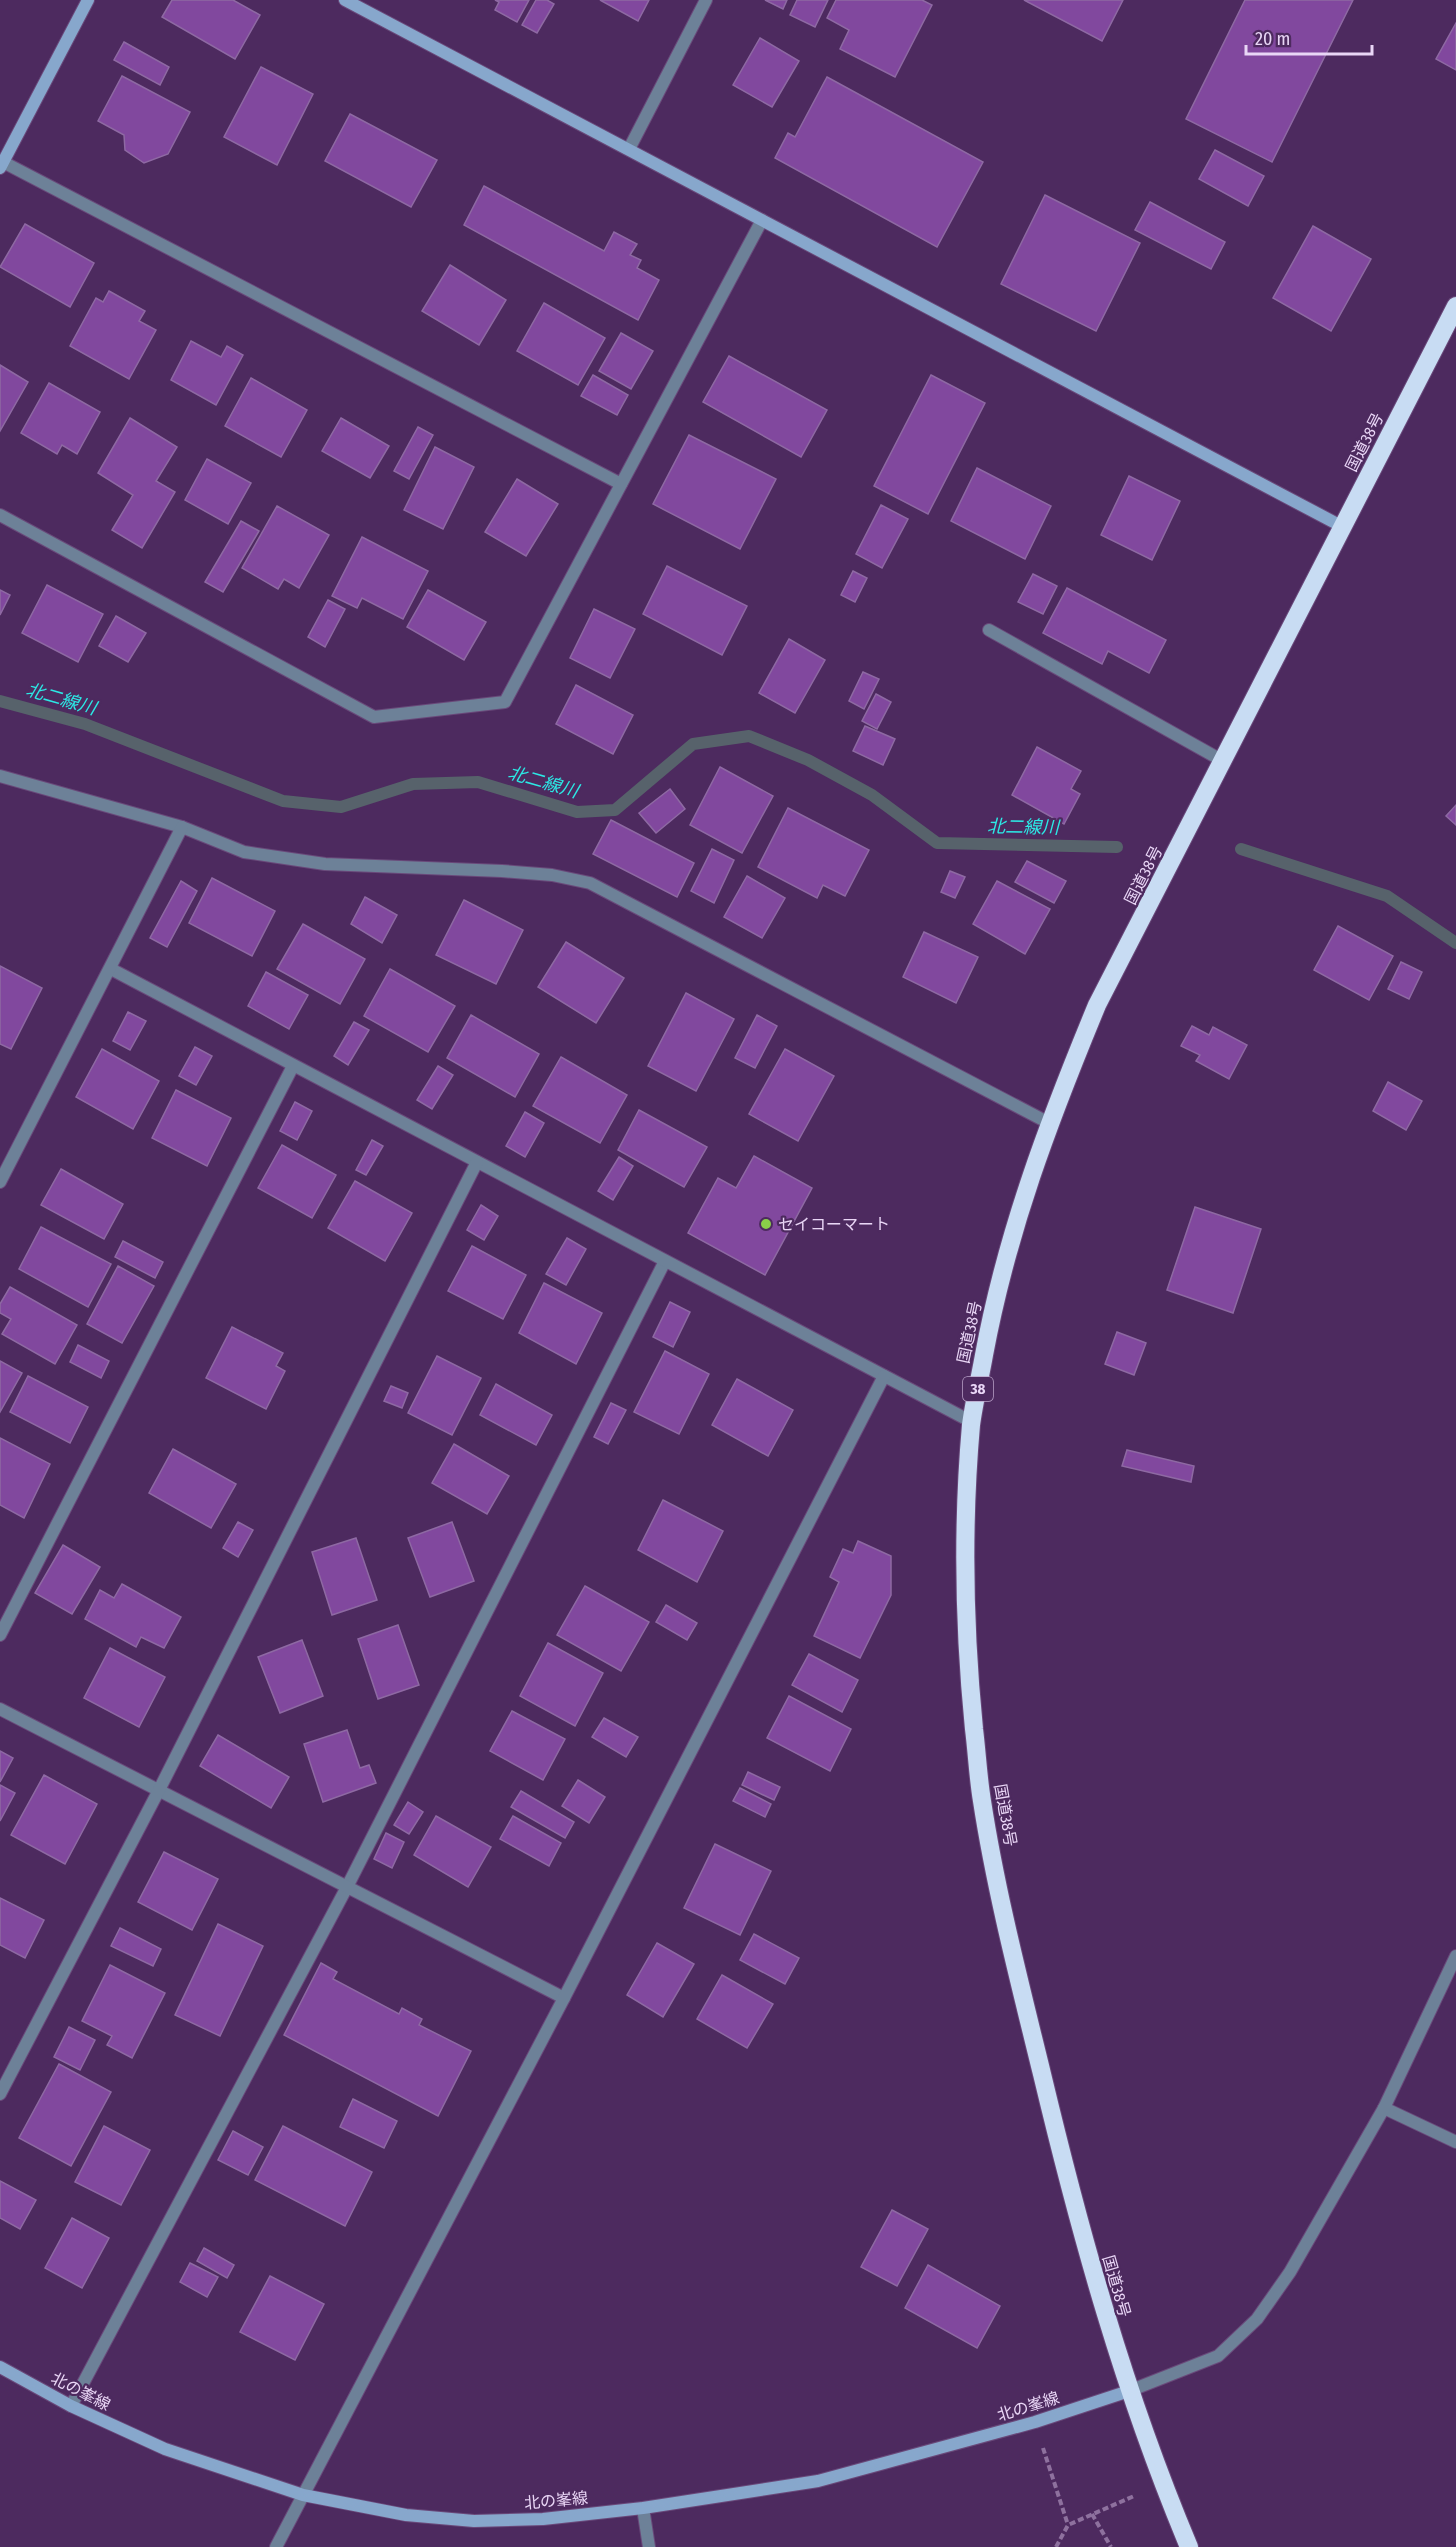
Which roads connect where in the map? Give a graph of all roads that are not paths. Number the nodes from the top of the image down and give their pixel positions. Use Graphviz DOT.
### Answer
graph roads {
  1 [pos="87,0"];
  2 [pos="345,0"];
  3 [pos="706,0"];
  4 [pos="629,149"];
  5 [pos="2,165"];
  6 [pos="762,220"];
  7 [pos="1456,306"];
  8 [pos="621,484"];
  9 [pos="0,515"];
  10 [pos="1343,527"];
  11 [pos="989,630"];
  12 [pos="1223,761"];
  13 [pos="0,776"];
  14 [pos="182,827"];
  15 [pos="111,969"];
  16 [pos="293,1066"];
  17 [pos="1049,1123"];
  18 [pos="477,1162"];
  19 [pos="0,1182"];
  20 [pos="665,1261"];
  21 [pos="884,1376"];
  22 [pos="972,1422"];
  23 [pos="0,1635"];
  24 [pos="0,1709"];
  25 [pos="159,1790"];
  26 [pos="347,1887"];
  27 [pos="1456,1956"];
  28 [pos="564,1998"];
  29 [pos="0,2094"];
  30 [pos="1384,2108"];
  31 [pos="1456,2142"];
  32 [pos="0,2367"];
  33 [pos="1129,2391"];
  34 [pos="71,2406"];
  35 [pos="303,2495"];
  36 [pos="643,2508"];
  37 [pos="276,2547"];
  38 [pos="649,2547"];
  39 [pos="1189,2547"];
  1 -- 5 [label="street"];
  2 -- 4 [label="street"];
  3 -- 4 [label="street"];
  4 -- 6 [label="street"];
  5 -- 8 [label="street"];
  6 -- 8 [label="street"];
  6 -- 10 [label="street"];
  7 -- 10 [label="highway, 国道38号 / 38"];
  8 -- 9 [label="street"];
  10 -- 12 [label="highway, 国道38号 / 38"];
  11 -- 12 [label="street"];
  12 -- 17 [label="highway, 国道38号 / 38"];
  13 -- 14 [label="street"];
  14 -- 15 [label="street"];
  14 -- 17 [label="street"];
  15 -- 16 [label="street"];
  15 -- 19 [label="street"];
  16 -- 18 [label="street"];
  16 -- 23 [label="street"];
  17 -- 22 [label="highway, 国道38号 / 38"];
  18 -- 20 [label="street"];
  18 -- 25 [label="street"];
  20 -- 21 [label="street"];
  20 -- 26 [label="street"];
  21 -- 22 [label="street"];
  21 -- 28 [label="street"];
  22 -- 33 [label="highway, 国道38号 / 38"];
  24 -- 25 [label="street"];
  25 -- 26 [label="street"];
  25 -- 29 [label="street"];
  26 -- 28 [label="street"];
  26 -- 34 [label="street"];
  27 -- 30 [label="street"];
  28 -- 35 [label="street"];
  30 -- 31 [label="street"];
  30 -- 33 [label="street"];
  32 -- 34 [label="street, 北の峯線"];
  33 -- 36 [label="street, 北の峯線"];
  33 -- 39 [label="highway, 国道38号 / 38"];
  34 -- 35 [label="street, 北の峯線"];
  35 -- 36 [label="street, 北の峯線"];
  35 -- 37 [label="street"];
  36 -- 38 [label="street"];
}
